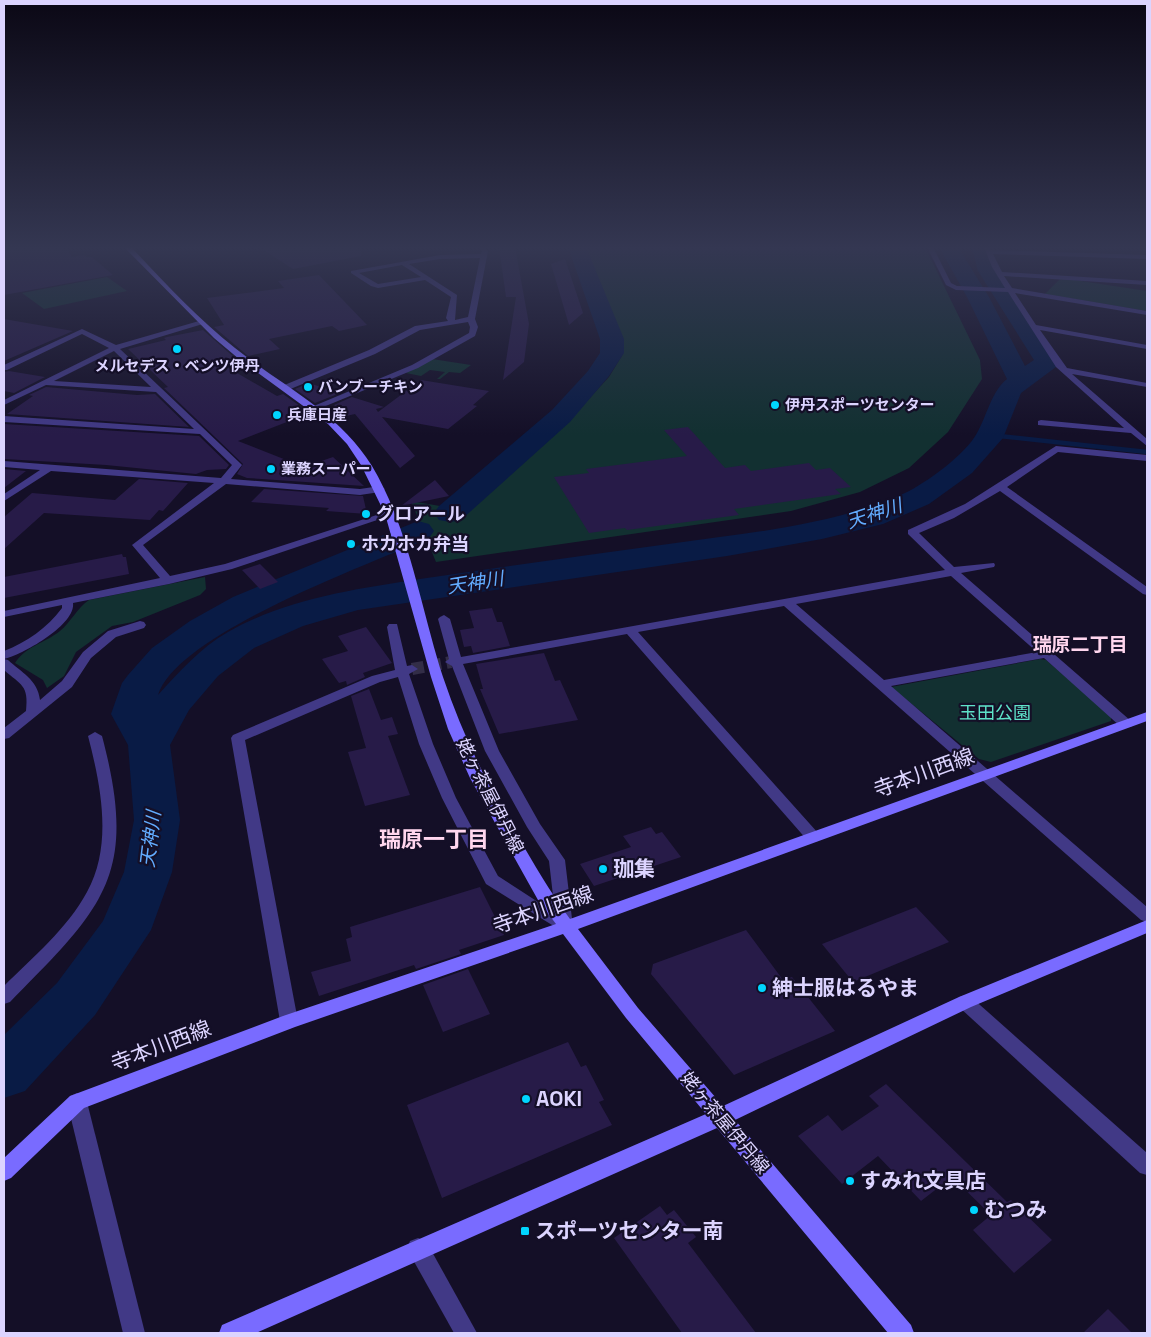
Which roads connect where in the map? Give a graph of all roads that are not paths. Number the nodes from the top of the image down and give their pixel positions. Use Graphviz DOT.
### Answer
graph roads {
  1 [pos="189,309"];
  2 [pos="450,309"];
  3 [pos="473,309"];
  4 [pos="1024,309"];
  5 [pos="1126,309"];
  6 [pos="1147,313"];
  7 [pos="471,320"];
  8 [pos="453,322"];
  9 [pos="202,323"];
  10 [pos="1036,328"];
  11 [pos="1147,346"];
  12 [pos="115,348"];
  13 [pos="4,368"];
  14 [pos="1064,370"];
  15 [pos="44,383"];
  16 [pos="1147,385"];
  17 [pos="285,388"];
  18 [pos="159,390"];
  19 [pos="6,401"];
  20 [pos="313,408"];
  21 [pos="4,419"];
  22 [pos="1041,423"];
  23 [pos="1133,431"];
  24 [pos="203,432"];
  25 [pos="1147,443"];
  26 [pos="1147,458"];
  27 [pos="4,464"];
  28 [pos="49,468"];
  29 [pos="224,481"];
  30 [pos="1001,487"];
  31 [pos="380,489"];
  32 [pos="4,498"];
  33 [pos="390,514"];
  34 [pos="990,565"];
  35 [pos="952,571"];
  36 [pos="169,581"];
  37 [pos="1147,592"];
  38 [pos="67,602"];
  39 [pos="787,602"];
  40 [pos="4,614"];
  41 [pos="444,619"];
  42 [pos="140,625"];
  43 [pos="393,628"];
  44 [pos="630,630"];
  45 [pos="1047,654"];
  46 [pos="4,655"];
  47 [pos="454,662"];
  48 [pos="4,663"];
  49 [pos="407,670"];
  50 [pos="882,684"];
  51 [pos="32,712"];
  52 [pos="1147,716"];
  53 [pos="1126,724"];
  54 [pos="4,735"];
  55 [pos="95,736"];
  56 [pos="986,774"];
  57 [pos="812,838"];
  58 [pos="1147,916"];
  59 [pos="1147,926"];
  60 [pos="565,927"];
  61 [pos="4,996"];
  62 [pos="965,1002"];
  63 [pos="289,1021"];
  64 [pos="77,1102"];
  65 [pos="720,1117"];
  66 [pos="1147,1166"];
  67 [pos="4,1171"];
  68 [pos="418,1249"];
  69 [pos="134,1333"];
  70 [pos="230,1333"];
  71 [pos="466,1333"];
  72 [pos="903,1333"];
  1 -- 9 [label="main road, 姥ヶ茶屋伊丹線"];
  2 -- 8 [label="street"];
  3 -- 7 [label="street"];
  4 -- 10 [label="street"];
  5 -- 6 [label="street"];
  7 -- 8 [label="street"];
  7 -- 20 [label="street"];
  8 -- 17 [label="street"];
  9 -- 12 [label="street"];
  9 -- 17 [label="main road, 姥ヶ茶屋伊丹線"];
  10 -- 11 [label="street"];
  10 -- 14 [label="street"];
  12 -- 13 [label="street"];
  12 -- 15 [label="street"];
  12 -- 18 [label="street"];
  14 -- 16 [label="street"];
  14 -- 23 [label="street"];
  15 -- 18 [label="street"];
  15 -- 19 [label="street"];
  17 -- 20 [label="main road, 姥ヶ茶屋伊丹線"];
  18 -- 24 [label="street"];
  20 -- 31 [label="main road, 姥ヶ茶屋伊丹線"];
  21 -- 24 [label="street"];
  22 -- 23 [label="street"];
  23 -- 25 [label="street"];
  24 -- 29 [label="street"];
  26 -- 30 [label="street"];
  27 -- 28 [label="street"];
  28 -- 29 [label="street"];
  28 -- 32 [label="street"];
  29 -- 31 [label="street"];
  29 -- 36 [label="street"];
  30 -- 35 [label="street"];
  30 -- 37 [label="street"];
  31 -- 33 [label="main road, 姥ヶ茶屋伊丹線"];
  33 -- 36 [label="street"];
  33 -- 60 [label="main road, 姥ヶ茶屋伊丹線"];
  34 -- 35 [label="street"];
  35 -- 39 [label="street"];
  35 -- 45 [label="street"];
  36 -- 38 [label="street"];
  38 -- 40 [label="street"];
  38 -- 46 [label="street"];
  39 -- 44 [label="street"];
  39 -- 50 [label="street"];
  41 -- 47 [label="street"];
  42 -- 51 [label="street"];
  43 -- 49 [label="street"];
  44 -- 47 [label="street"];
  44 -- 57 [label="street"];
  45 -- 50 [label="street"];
  45 -- 53 [label="street"];
  47 -- 60 [label="street"];
  48 -- 51 [label="street"];
  49 -- 60 [label="street"];
  49 -- 63 [label="street"];
  50 -- 56 [label="street"];
  51 -- 54 [label="street"];
  52 -- 53 [label="main road, 寺本川西線"];
  53 -- 56 [label="main road, 寺本川西線"];
  55 -- 61 [label="street"];
  56 -- 57 [label="main road, 寺本川西線"];
  56 -- 58 [label="street"];
  57 -- 60 [label="main road, 寺本川西線"];
  59 -- 62 [label="main road"];
  60 -- 63 [label="main road, 寺本川西線"];
  60 -- 65 [label="main road, 姥ヶ茶屋伊丹線"];
  62 -- 65 [label="main road"];
  62 -- 66 [label="street"];
  63 -- 64 [label="main road, 寺本川西線"];
  64 -- 67 [label="main road, 寺本川西線"];
  64 -- 69 [label="street"];
  65 -- 68 [label="main road"];
  65 -- 72 [label="main road, 姥ヶ茶屋伊丹線"];
  68 -- 70 [label="main road"];
  68 -- 71 [label="street"];
}
